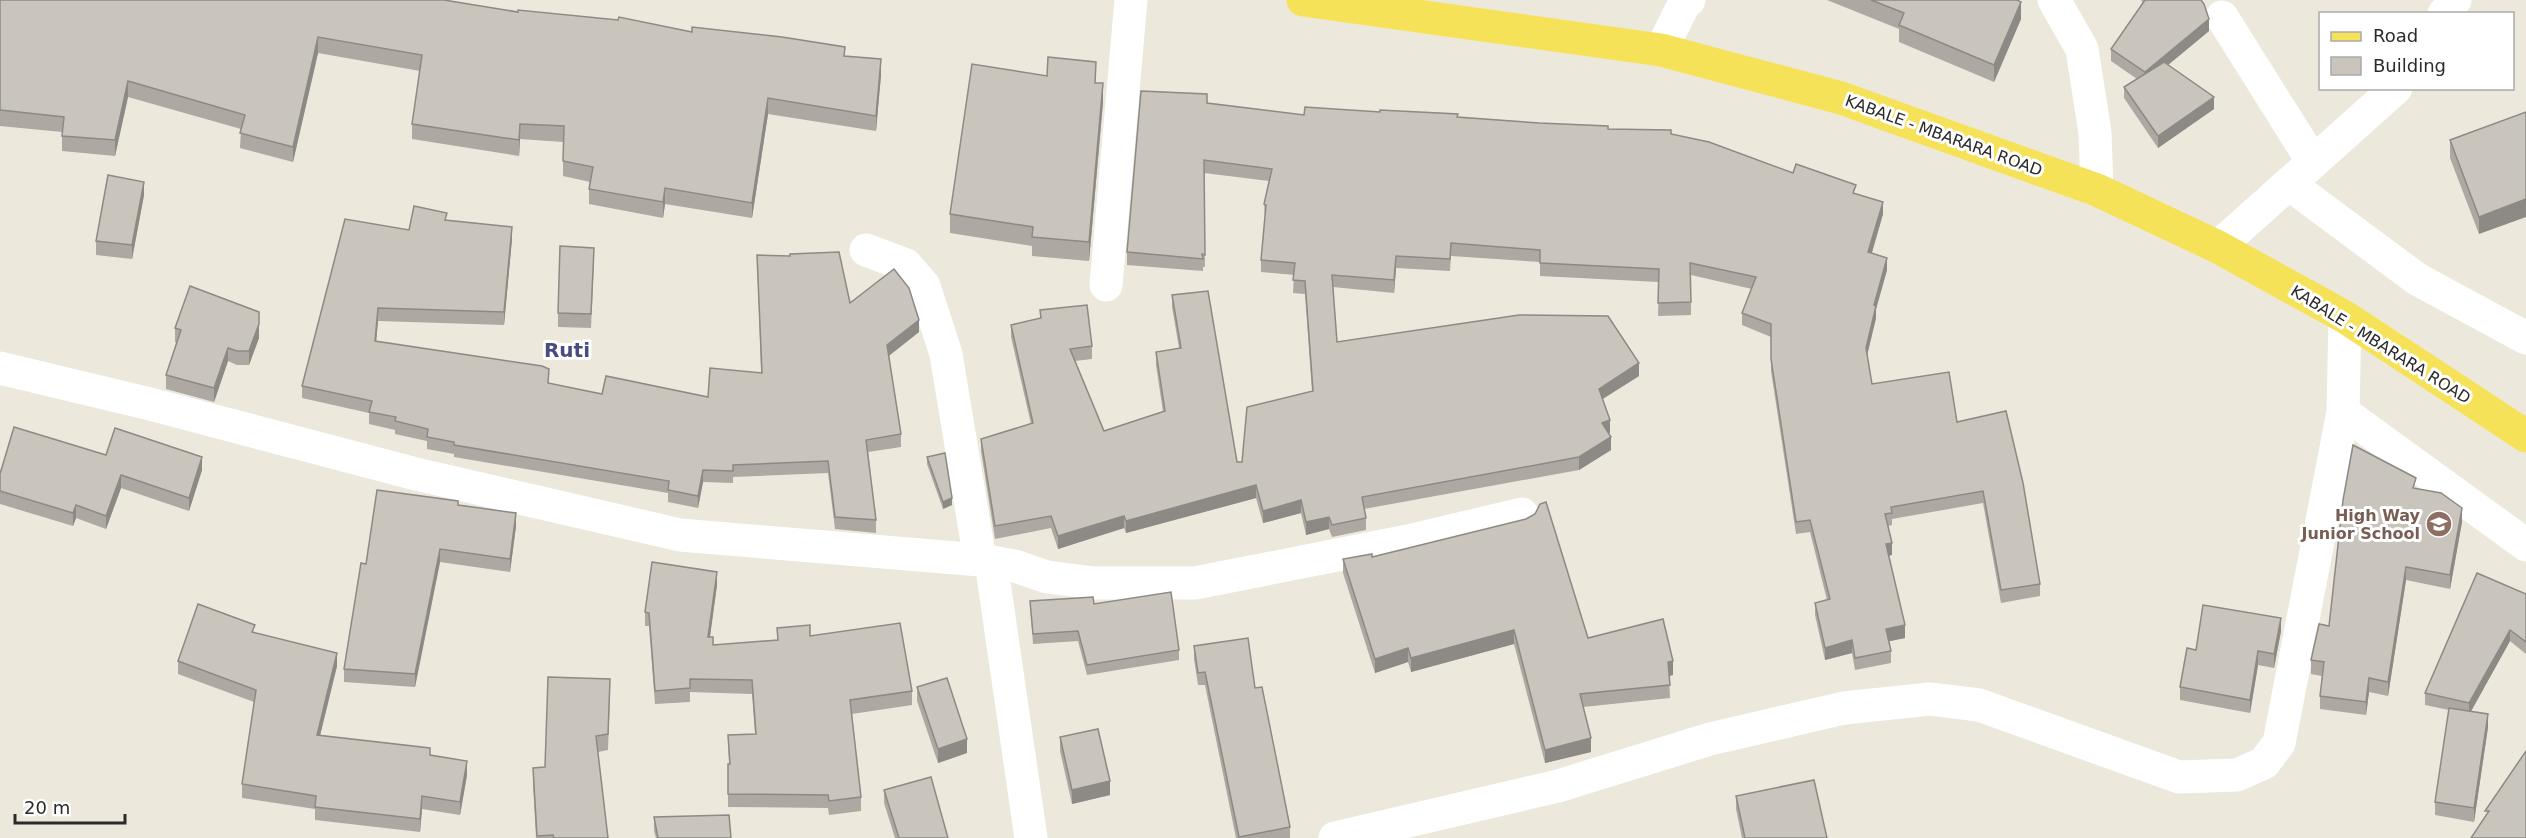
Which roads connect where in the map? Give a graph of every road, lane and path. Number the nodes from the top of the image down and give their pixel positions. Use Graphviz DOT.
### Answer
graph roads {
  1 [pos="1131,0"];
  2 [pos="1303,0"];
  3 [pos="1689,0"];
  4 [pos="2054,0"];
  5 [pos="2456,0"];
  6 [pos="2446,12"];
  7 [pos="2222,17"];
  8 [pos="1661,50"];
  9 [pos="2394,90"];
  10 [pos="2313,162"];
  11 [pos="2289,184"];
  12 [pos="2097,190"];
  13 [pos="2218,247"];
  14 [pos="867,249"];
  15 [pos="1106,285"];
  16 [pos="2345,317"];
  17 [pos="2526,338"];
  18 [pos="0,368"];
  19 [pos="2343,412"];
  20 [pos="2523,429"];
  21 [pos="1522,514"];
  22 [pos="2526,545"];
  23 [pos="986,561"];
  24 [pos="1031,838"];
  25 [pos="1335,838"];
  1 -- 15 [label="street"];
  2 -- 8 [label="main road, KABALE - MBARARA ROAD"];
  3 -- 8 [label="street"];
  4 -- 12 [label="street"];
  5 -- 6 [label="street"];
  7 -- 10 [label="street"];
  8 -- 12 [label="main road, KABALE - MBARARA ROAD"];
  9 -- 10 [label="street"];
  10 -- 11 [label="street"];
  11 -- 13 [label="street"];
  11 -- 17 [label="street"];
  12 -- 13 [label="main road, KABALE - MBARARA ROAD"];
  13 -- 16 [label="main road, KABALE - MBARARA ROAD"];
  14 -- 23 [label="street"];
  16 -- 19 [label="street"];
  16 -- 20 [label="main road, KABALE - MBARARA ROAD"];
  18 -- 23 [label="street"];
  19 -- 22 [label="street"];
  19 -- 25 [label="street"];
  21 -- 23 [label="street"];
  23 -- 24 [label="street"];
}
